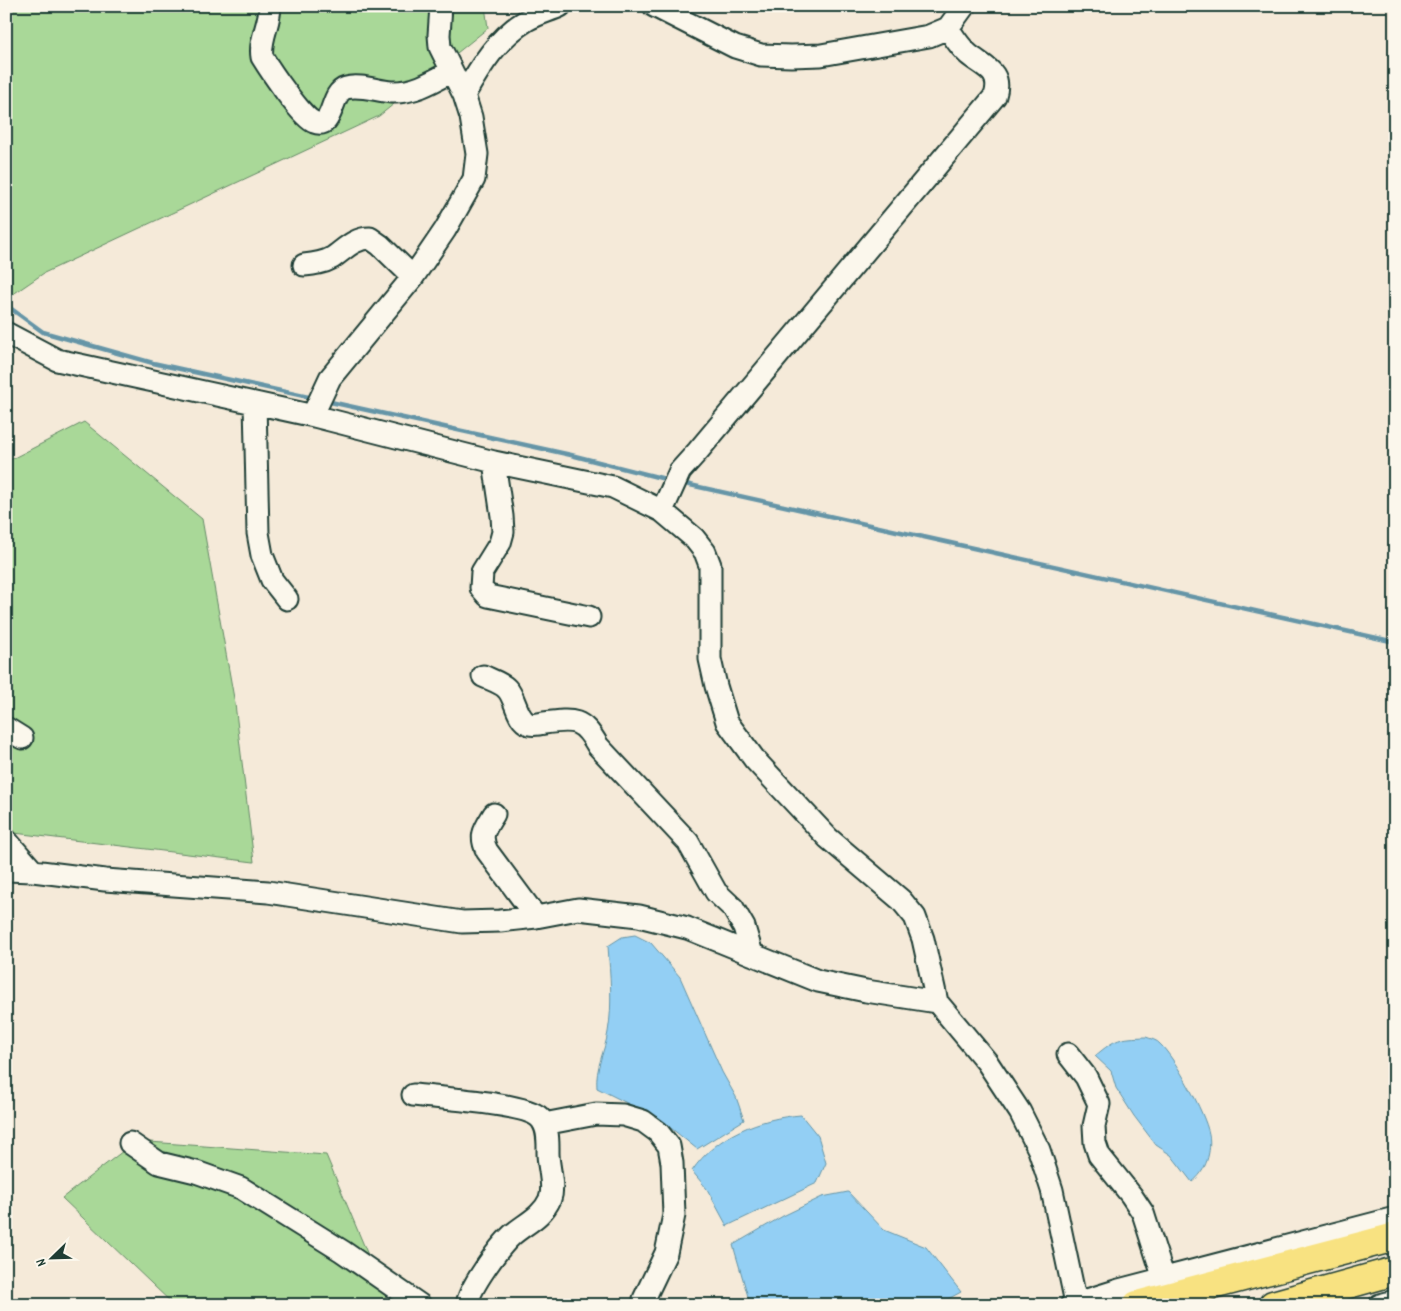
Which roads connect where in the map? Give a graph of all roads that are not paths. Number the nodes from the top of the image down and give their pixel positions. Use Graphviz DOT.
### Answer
graph roads {
  1 [pos="270,6"];
  2 [pos="441,6"];
  3 [pos="560,6"];
  4 [pos="654,6"];
  5 [pos="964,6"];
  6 [pos="948,28"];
  7 [pos="452,71"];
  8 [pos="464,95"];
  9 [pos="304,265"];
  10 [pos="413,277"];
  11 [pos="6,333"];
  12 [pos="255,403"];
  13 [pos="315,412"];
  14 [pos="494,462"];
  15 [pos="665,503"];
  16 [pos="286,599"];
  17 [pos="589,617"];
  18 [pos="483,676"];
  19 [pos="494,814"];
  20 [pos="6,840"];
  21 [pos="6,870"];
  22 [pos="33,871"];
  23 [pos="536,917"];
  24 [pos="752,954"];
  25 [pos="937,1002"];
  26 [pos="1068,1054"];
  27 [pos="413,1095"];
  28 [pos="544,1124"];
  29 [pos="130,1143"];
  30 [pos="1395,1218"];
  31 [pos="1395,1237"];
  32 [pos="1395,1271"];
  33 [pos="1164,1279"];
  34 [pos="644,1299"];
  35 [pos="1395,1301"];
  36 [pos="1074,1304"];
  37 [pos="420,1305"];
  38 [pos="467,1305"];
  39 [pos="1137,1305"];
  40 [pos="1273,1305"];
  41 [pos="1380,1305"];
  1 -- 7 [label="street"];
  2 -- 7 [label="street"];
  3 -- 8 [label="street"];
  4 -- 6 [label="street"];
  5 -- 6 [label="street"];
  6 -- 15 [label="street"];
  7 -- 8 [label="street"];
  8 -- 10 [label="street"];
  9 -- 10 [label="street"];
  10 -- 13 [label="street"];
  11 -- 12 [label="street"];
  12 -- 13 [label="street"];
  12 -- 16 [label="street"];
  13 -- 14 [label="street"];
  14 -- 15 [label="street"];
  14 -- 17 [label="street"];
  15 -- 25 [label="street"];
  18 -- 24 [label="street"];
  19 -- 23 [label="street"];
  20 -- 22 [label="street"];
  21 -- 22 [label="street"];
  22 -- 23 [label="street"];
  23 -- 24 [label="street"];
  24 -- 25 [label="street"];
  25 -- 36 [label="street"];
  26 -- 33 [label="street"];
  27 -- 28 [label="street"];
  28 -- 34 [label="street"];
  28 -- 38 [label="street"];
  29 -- 37 [label="street"];
  30 -- 33 [label="street"];
  31 -- 39 [label="highway"];
  32 -- 40 [label="highway"];
  33 -- 36 [label="street"];
  35 -- 41 [label="street"];
}
